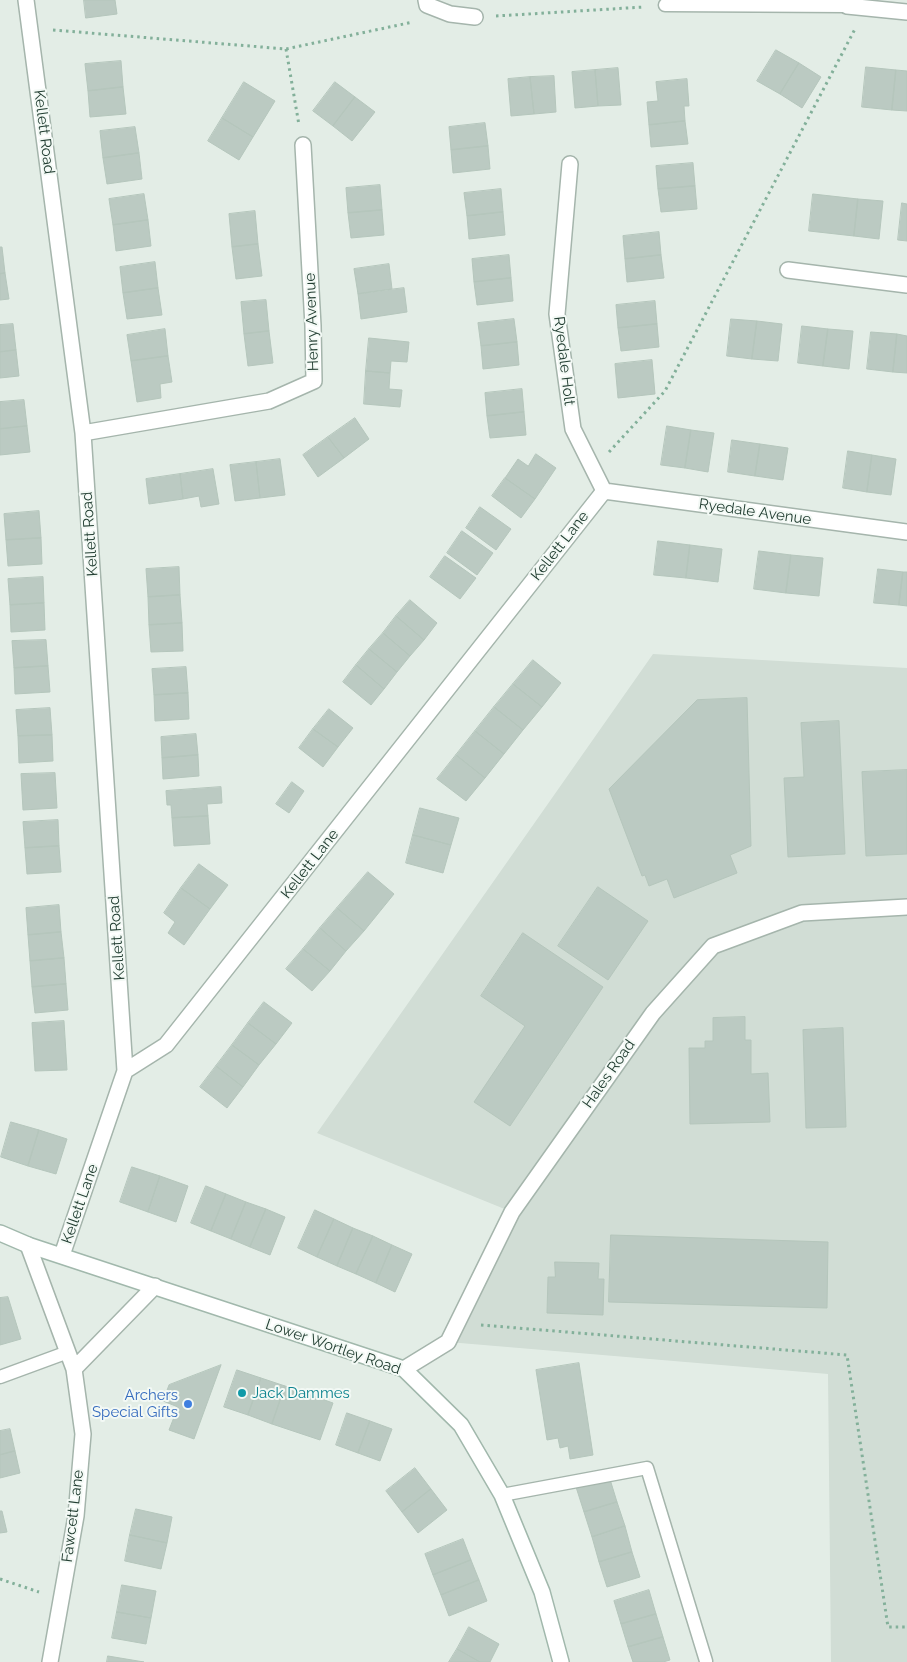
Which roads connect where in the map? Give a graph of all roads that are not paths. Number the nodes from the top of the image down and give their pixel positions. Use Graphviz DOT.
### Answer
graph roads {
  1 [pos="26,0"];
  2 [pos="426,0"];
  3 [pos="848,3"];
  4 [pos="665,5"];
  5 [pos="907,12"];
  6 [pos="475,17"];
  7 [pos="303,145"];
  8 [pos="570,164"];
  9 [pos="788,270"];
  10 [pos="907,285"];
  11 [pos="83,433"];
  12 [pos="604,492"];
  13 [pos="907,532"];
  14 [pos="907,907"];
  15 [pos="125,1071"];
  16 [pos="0,1233"];
  17 [pos="28,1245"];
  18 [pos="62,1255"];
  19 [pos="155,1286"];
  20 [pos="68,1352"];
  21 [pos="404,1369"];
  22 [pos="74,1370"];
  23 [pos="0,1377"];
  24 [pos="502,1495"];
  25 [pos="706,1661"];
  26 [pos="50,1662"];
  27 [pos="561,1662"];
  1 -- 11 [label="street, Kellett Road"];
  2 -- 6 [label="street"];
  3 -- 4 [label="lane"];
  3 -- 5 [label="street"];
  7 -- 11 [label="street, Henry Avenue"];
  8 -- 12 [label="street, Ryedale Holt"];
  9 -- 10 [label="street"];
  11 -- 15 [label="street, Kellett Road"];
  12 -- 13 [label="street, Ryedale Avenue"];
  12 -- 15 [label="street, Kellett Lane"];
  14 -- 21 [label="street, Hales Road"];
  15 -- 18 [label="street, Kellett Lane"];
  16 -- 17 [label="street, Lower Wortley Road"];
  17 -- 18 [label="street, Lower Wortley Road"];
  17 -- 20 [label="street, Fawcett Lane"];
  18 -- 19 [label="street, Lower Wortley Road"];
  19 -- 21 [label="street, Lower Wortley Road"];
  19 -- 22 [label="street"];
  20 -- 22 [label="street, Fawcett Lane"];
  20 -- 23 [label="lane"];
  21 -- 24 [label="street, Lower Wortley Road"];
  22 -- 26 [label="street, Fawcett Lane"];
  24 -- 25 [label="lane"];
  24 -- 27 [label="street, Lower Wortley Road"];
}
